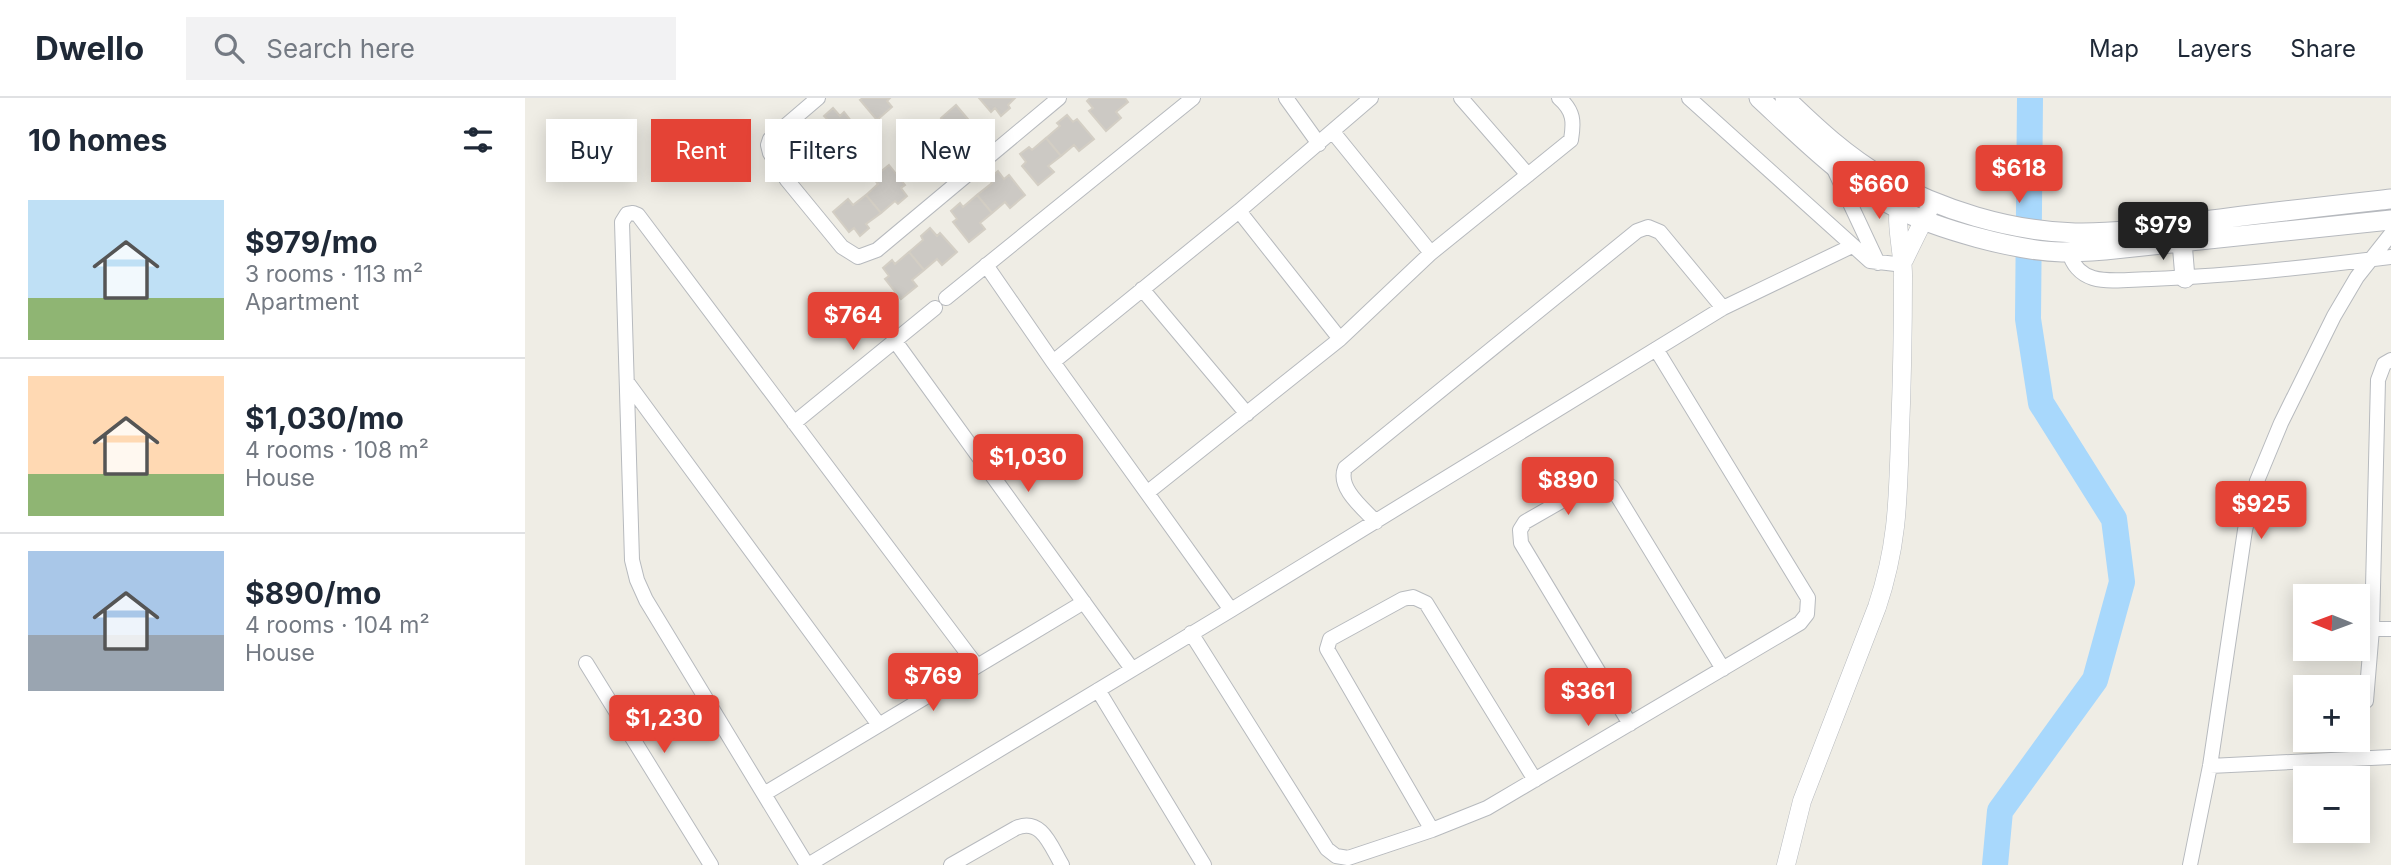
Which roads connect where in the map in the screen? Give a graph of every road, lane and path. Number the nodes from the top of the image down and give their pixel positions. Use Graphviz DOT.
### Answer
graph roads {
  1 [pos="818,98"];
  2 [pos="1059,98"];
  3 [pos="1193,98"];
  4 [pos="1286,98"];
  5 [pos="1371,98"];
  6 [pos="1461,98"];
  7 [pos="1559,98"];
  8 [pos="1689,98"];
  9 [pos="1759,98"];
  10 [pos="1785,98"];
  11 [pos="1333,132"];
  12 [pos="1319,144"];
  13 [pos="1832,164"];
  14 [pos="1528,175"];
  15 [pos="1905,189"];
  16 [pos="2391,199"];
  17 [pos="1932,200"];
  18 [pos="1897,208"];
  19 [pos="1239,211"];
  20 [pos="1924,220"];
  21 [pos="2391,220"];
  22 [pos="2391,234"];
  23 [pos="2182,242"];
  24 [pos="1852,246"];
  25 [pos="2069,252"];
  26 [pos="1431,253"];
  27 [pos="2391,257"];
  28 [pos="2371,259"];
  29 [pos="1878,263"];
  30 [pos="1904,263"];
  31 [pos="986,265"];
  32 [pos="2185,278"];
  33 [pos="1142,289"];
  34 [pos="1723,308"];
  35 [pos="1340,339"];
  36 [pos="895,341"];
  37 [pos="1656,349"];
  38 [pos="2391,360"];
  39 [pos="1053,362"];
  40 [pos="627,382"];
  41 [pos="1247,414"];
  42 [pos="794,423"];
  43 [pos="1148,492"];
  44 [pos="1375,522"];
  45 [pos="1084,601"];
  46 [pos="1231,610"];
  47 [pos="2372,629"];
  48 [pos="2391,629"];
  49 [pos="1191,633"];
  50 [pos="586,663"];
  51 [pos="977,666"];
  52 [pos="1132,669"];
  53 [pos="1723,669"];
  54 [pos="2368,675"];
  55 [pos="1098,690"];
  56 [pos="1630,724"];
  57 [pos="879,725"];
  58 [pos="2391,758"];
  59 [pos="2210,766"];
  60 [pos="1535,780"];
  61 [pos="764,794"];
  62 [pos="1432,830"];
  63 [pos="712,865"];
  64 [pos="807,865"];
  65 [pos="951,865"];
  66 [pos="1062,865"];
  67 [pos="1203,865"];
  68 [pos="1786,865"];
  69 [pos="2190,865"];
  1 -- 2 [label="street"];
  3 -- 31 [label="street"];
  4 -- 12 [label="street"];
  5 -- 11 [label="street"];
  6 -- 14 [label="street"];
  7 -- 14 [label="street"];
  8 -- 24 [label="street"];
  9 -- 13 [label="main road"];
  10 -- 15 [label="main road"];
  11 -- 12 [label="street"];
  11 -- 26 [label="street"];
  12 -- 19 [label="street"];
  13 -- 18 [label="main road"];
  13 -- 29 [label="street"];
  14 -- 26 [label="street"];
  15 -- 17 [label="main road"];
  15 -- 18 [label="street"];
  16 -- 17 [label="main road"];
  17 -- 20 [label="street"];
  18 -- 20 [label="main road"];
  18 -- 30 [label="street"];
  19 -- 33 [label="street"];
  19 -- 35 [label="street"];
  20 -- 25 [label="main road"];
  20 -- 30 [label="street"];
  21 -- 23 [label="main road"];
  22 -- 28 [label="street"];
  23 -- 25 [label="main road"];
  23 -- 32 [label="main road"];
  24 -- 29 [label="street"];
  24 -- 34 [label="street"];
  25 -- 32 [label="street"];
  26 -- 35 [label="street"];
  27 -- 28 [label="street"];
  28 -- 32 [label="street"];
  28 -- 59 [label="street"];
  29 -- 30 [label="street"];
  30 -- 68 [label="street"];
  31 -- 36 [label="street"];
  31 -- 39 [label="street"];
  33 -- 39 [label="street"];
  33 -- 41 [label="street"];
  34 -- 37 [label="street"];
  34 -- 44 [label="street"];
  35 -- 41 [label="street"];
  36 -- 42 [label="street"];
  36 -- 45 [label="street"];
  37 -- 44 [label="street"];
  37 -- 53 [label="street"];
  38 -- 47 [label="street"];
  39 -- 43 [label="street"];
  40 -- 42 [label="street"];
  40 -- 57 [label="street"];
  40 -- 61 [label="street"];
  41 -- 43 [label="street"];
  42 -- 51 [label="street"];
  43 -- 46 [label="street"];
  44 -- 46 [label="street"];
  45 -- 51 [label="street"];
  45 -- 52 [label="street"];
  46 -- 49 [label="street"];
  47 -- 48 [label="street"];
  47 -- 54 [label="street"];
  49 -- 52 [label="street"];
  49 -- 62 [label="street"];
  50 -- 63 [label="street"];
  51 -- 57 [label="street"];
  52 -- 55 [label="street"];
  53 -- 56 [label="street"];
  53 -- 56 [label="street"];
  55 -- 64 [label="street"];
  55 -- 67 [label="street"];
  56 -- 60 [label="street"];
  57 -- 61 [label="street"];
  58 -- 59 [label="street"];
  59 -- 69 [label="street"];
  60 -- 62 [label="street"];
  60 -- 62 [label="street"];
  61 -- 64 [label="street"];
  65 -- 66 [label="street"];
}
